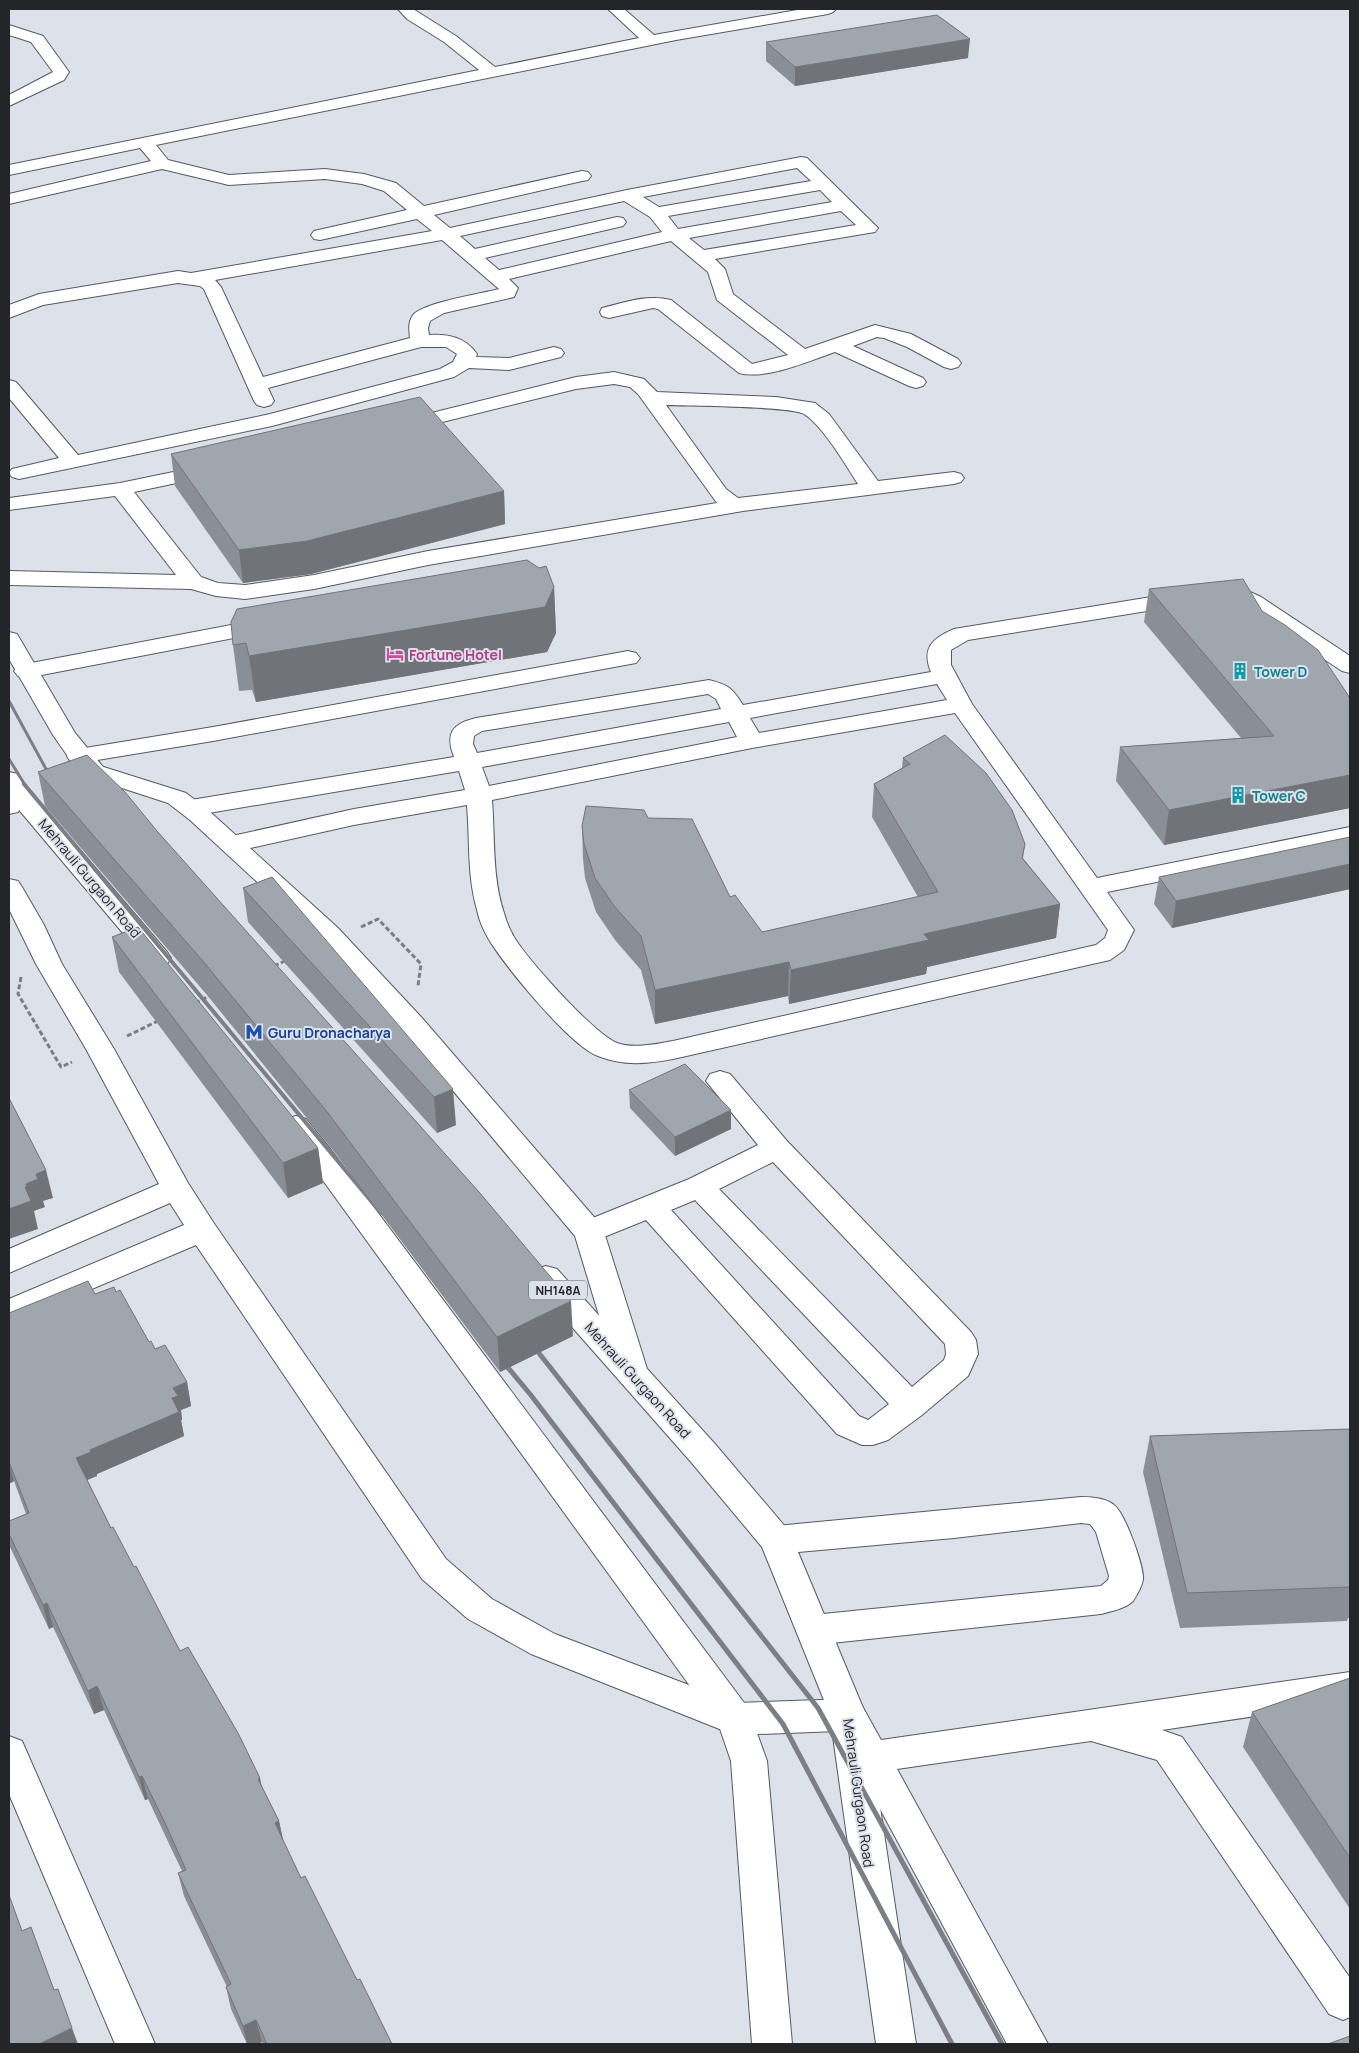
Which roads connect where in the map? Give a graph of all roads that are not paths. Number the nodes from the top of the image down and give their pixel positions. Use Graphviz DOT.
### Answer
graph roads {
  1 [pos="405,9"];
  2 [pos="615,9"];
  3 [pos="828,9"];
  4 [pos="9,30"];
  5 [pos="651,40"];
  6 [pos="491,72"];
  7 [pos="9,101"];
  8 [pos="144,142"];
  9 [pos="162,164"];
  10 [pos="9,170"];
  11 [pos="582,176"];
  12 [pos="823,184"];
  13 [pos="627,195"];
  14 [pos="9,199"];
  15 [pos="846,205"];
  16 [pos="420,213"];
  17 [pos="656,213"];
  18 [pos="617,222"];
  19 [pos="446,234"];
  20 [pos="320,235"];
  21 [pos="674,235"];
  22 [pos="473,256"];
  23 [pos="700,256"];
  24 [pos="496,276"];
  25 [pos="194,278"];
  26 [pos="9,312"];
  27 [pos="609,312"];
  28 [pos="420,341"];
  29 [pos="836,345"];
  30 [pos="554,353"];
  31 [pos="803,357"];
  32 [pos="465,362"];
  33 [pos="951,362"];
  34 [pos="916,382"];
  35 [pos="256,385"];
  36 [pos="9,386"];
  37 [pos="650,398"];
  38 [pos="272,420"];
  39 [pos="387,430"];
  40 [pos="72,461"];
  41 [pos="229,466"];
  42 [pos="20,473"];
  43 [pos="954,478"];
  44 [pos="872,488"];
  45 [pos="120,489"];
  46 [pos="9,504"];
  47 [pos="743,505"];
  48 [pos="9,578"];
  49 [pos="193,582"];
  50 [pos="290,621"];
  51 [pos="9,639"];
  52 [pos="628,658"];
  53 [pos="1350,666"];
  54 [pos="26,671"];
  55 [pos="944,676"];
  56 [pos="962,704"];
  57 [pos="735,713"];
  58 [pos="752,741"];
  59 [pos="467,762"];
  60 [pos="85,763"];
  61 [pos="11,791"];
  62 [pos="479,795"];
  63 [pos="190,808"];
  64 [pos="135,814"];
  65 [pos="1350,835"];
  66 [pos="232,844"];
  67 [pos="1092,887"];
  68 [pos="11,895"];
  69 [pos="182,993"];
  70 [pos="720,1081"];
  71 [pos="277,1103"];
  72 [pos="777,1148"];
  73 [pos="699,1186"];
  74 [pos="176,1188"];
  75 [pos="651,1207"];
  76 [pos="202,1230"];
  77 [pos="589,1232"];
  78 [pos="528,1256"];
  79 [pos="9,1262"];
  80 [pos="9,1312"];
  81 [pos="633,1375"];
  82 [pos="911,1406"];
  83 [pos="776,1540"];
  84 [pos="813,1630"];
  85 [pos="1350,1687"];
  86 [pos="848,1715"];
  87 [pos="735,1719"];
  88 [pos="1090,1725"];
  89 [pos="9,1752"];
  90 [pos="872,1757"];
  91 [pos="1343,2001"];
  92 [pos="135,2044"];
  93 [pos="772,2044"];
  94 [pos="896,2044"];
  95 [pos="1028,2044"];
  1 -- 6 [label="main road"];
  2 -- 5 [label="main road"];
  3 -- 5 [label="main road"];
  4 -- 7 [label="main road"];
  5 -- 6 [label="main road"];
  6 -- 8 [label="main road"];
  8 -- 9 [label="main road"];
  8 -- 10 [label="main road"];
  9 -- 14 [label="main road"];
  9 -- 16 [label="main road"];
  11 -- 16 [label="main road"];
  12 -- 13 [label="main road"];
  12 -- 15 [label="main road"];
  12 -- 17 [label="main road"];
  13 -- 17 [label="main road"];
  13 -- 19 [label="main road"];
  15 -- 21 [label="main road"];
  15 -- 23 [label="main road"];
  16 -- 19 [label="main road"];
  16 -- 20 [label="main road"];
  17 -- 21 [label="main road"];
  18 -- 22 [label="main road"];
  19 -- 22 [label="main road"];
  19 -- 25 [label="main road"];
  21 -- 23 [label="main road"];
  21 -- 24 [label="main road"];
  22 -- 24 [label="main road"];
  23 -- 31 [label="main road"];
  24 -- 28 [label="main road"];
  25 -- 26 [label="main road"];
  25 -- 35 [label="main road"];
  27 -- 31 [label="main road"];
  28 -- 32 [label="main road"];
  28 -- 35 [label="main road"];
  29 -- 31 [label="main road"];
  29 -- 33 [label="main road"];
  29 -- 34 [label="main road"];
  30 -- 32 [label="main road"];
  32 -- 38 [label="main road"];
  35 -- 38 [label="main road"];
  36 -- 40 [label="main road"];
  37 -- 39 [label="main road"];
  37 -- 44 [label="main road"];
  37 -- 47 [label="main road"];
  38 -- 40 [label="main road"];
  40 -- 42 [label="main road"];
  41 -- 45 [label="main road"];
  43 -- 44 [label="main road"];
  44 -- 47 [label="main road"];
  45 -- 46 [label="main road"];
  45 -- 49 [label="main road"];
  47 -- 49 [label="main road"];
  48 -- 49 [label="main road"];
  50 -- 54 [label="main road"];
  51 -- 54 [label="main road"];
  52 -- 60 [label="main road"];
  53 -- 55 [label="main road"];
  54 -- 60 [label="main road"];
  55 -- 56 [label="main road"];
  55 -- 57 [label="main road"];
  56 -- 58 [label="main road"];
  56 -- 67 [label="main road"];
  57 -- 58 [label="main road"];
  57 -- 59 [label="main road"];
  57 -- 59 [label="main road"];
  58 -- 62 [label="main road"];
  59 -- 62 [label="main road"];
  59 -- 63 [label="main road"];
  60 -- 63 [label="main road"];
  60 -- 64 [label="main road"];
  61 -- 69 [label="main road, Mehrauli Gurgaon Road"];
  62 -- 66 [label="main road"];
  62 -- 67 [label="main road"];
  63 -- 66 [label="main road"];
  65 -- 67 [label="main road"];
  66 -- 77 [label="main road"];
  68 -- 74 [label="main road"];
  70 -- 72 [label="main road"];
  71 -- 87 [label="main road"];
  72 -- 73 [label="main road"];
  72 -- 82 [label="main road"];
  73 -- 75 [label="main road"];
  73 -- 82 [label="main road"];
  74 -- 76 [label="main road"];
  74 -- 79 [label="main road"];
  75 -- 77 [label="main road"];
  75 -- 82 [label="main road"];
  76 -- 80 [label="main road"];
  76 -- 87 [label="main road"];
  77 -- 81 [label="main road"];
  78 -- 81 [label="main road, Mehrauli Gurgaon Road / NH148A"];
  81 -- 83 [label="main road, Mehrauli Gurgaon Road / NH148A"];
  83 -- 84 [label="main road, Mehrauli Gurgaon Road / NH148A"];
  83 -- 84 [label="main road"];
  84 -- 86 [label="main road, Mehrauli Gurgaon Road / NH148A"];
  85 -- 88 [label="main road"];
  86 -- 87 [label="main road"];
  86 -- 90 [label="main road"];
  86 -- 94 [label="main road, Mehrauli Gurgaon Road / NH148A"];
  87 -- 93 [label="main road"];
  88 -- 90 [label="main road"];
  88 -- 91 [label="main road"];
  89 -- 92 [label="main road"];
  90 -- 95 [label="main road"];
}
